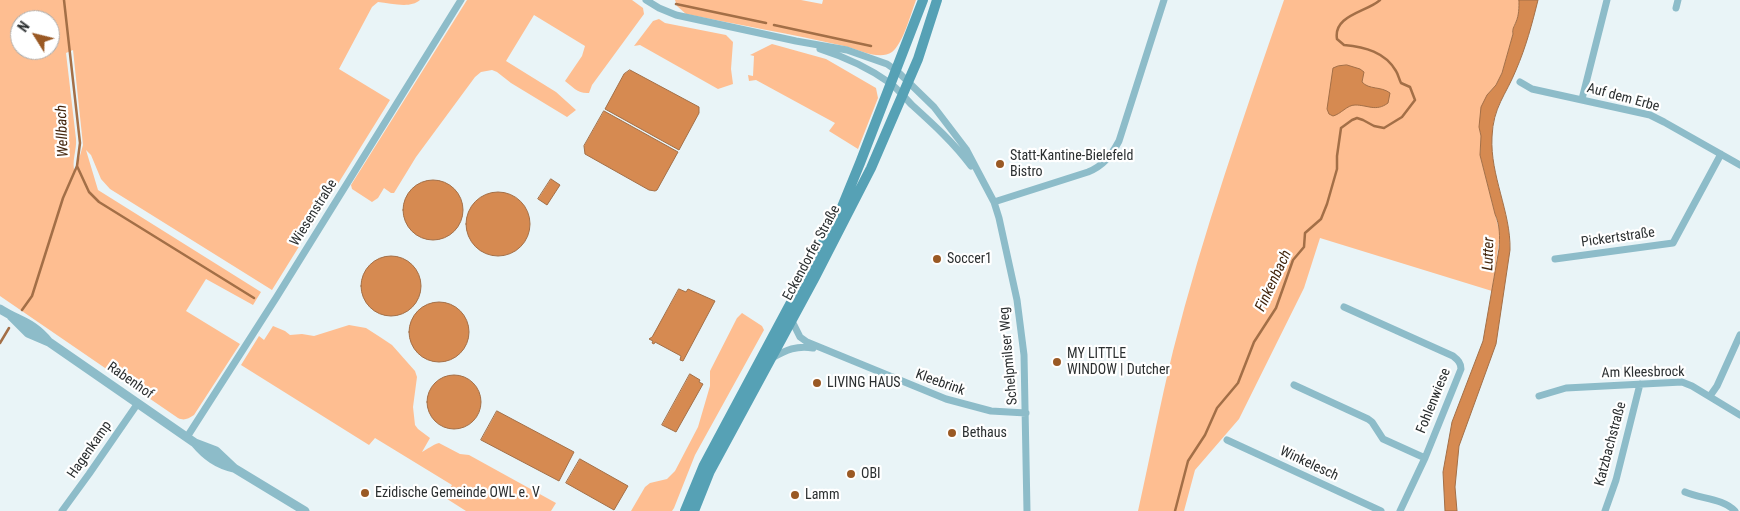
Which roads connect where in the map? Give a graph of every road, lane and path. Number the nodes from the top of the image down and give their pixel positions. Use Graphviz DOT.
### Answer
graph roads {
  1 [pos="461,0"];
  2 [pos="646,0"];
  3 [pos="923,0"];
  4 [pos="937,0"];
  5 [pos="1164,0"];
  6 [pos="1607,0"];
  7 [pos="796,41"];
  8 [pos="897,71"];
  9 [pos="1520,82"];
  10 [pos="908,83"];
  11 [pos="891,84"];
  12 [pos="903,96"];
  13 [pos="1582,100"];
  14 [pos="1721,154"];
  15 [pos="1740,165"];
  16 [pos="988,189"];
  17 [pos="994,202"];
  18 [pos="1555,259"];
  19 [pos="1344,307"];
  20 [pos="0,308"];
  21 [pos="792,321"];
  22 [pos="1740,336"];
  23 [pos="822,349"];
  24 [pos="772,358"];
  25 [pos="1640,384"];
  26 [pos="1294,385"];
  27 [pos="1539,396"];
  28 [pos="1710,396"];
  29 [pos="138,403"];
  30 [pos="1026,413"];
  31 [pos="1740,415"];
  32 [pos="187,437"];
  33 [pos="1227,440"];
  34 [pos="1425,458"];
  35 [pos="1685,492"];
  36 [pos="62,511"];
  37 [pos="305,511"];
  38 [pos="685,511"];
  39 [pos="694,511"];
  40 [pos="1027,511"];
  41 [pos="1381,511"];
  42 [pos="1400,511"];
  43 [pos="1605,511"];
  44 [pos="1735,511"];
  1 -- 32 [label="street, Wiesenstraße"];
  2 -- 7 [label="street, Schelpmilser Weg"];
  3 -- 8 [label="main road, Eckendorfer Straße"];
  4 -- 10 [label="main road, Eckendorfer Straße"];
  5 -- 17 [label="street"];
  6 -- 13 [label="street"];
  7 -- 8 [label="street, Schelpmilser Weg"];
  7 -- 11 [label="street, Schelpmilser Weg"];
  8 -- 10 [label="street, Schelpmilser Weg"];
  8 -- 11 [label="main road, Eckendorfer Straße"];
  9 -- 13 [label="street, Auf dem Erbe"];
  10 -- 12 [label="main road, Eckendorfer Straße"];
  10 -- 16 [label="street, Schelpmilser Weg"];
  11 -- 12 [label="street, Schelpmilser Weg"];
  11 -- 38 [label="main road, Eckendorfer Straße"];
  12 -- 16 [label="street, Schelpmilser Weg"];
  12 -- 21 [label="main road, Eckendorfer Straße"];
  13 -- 14 [label="street, Auf dem Erbe"];
  14 -- 15 [label="street, Auf dem Erbe"];
  14 -- 18 [label="street, Pickertstraße"];
  16 -- 17 [label="street, Schelpmilser Weg"];
  17 -- 30 [label="street, Schelpmilser Weg"];
  19 -- 34 [label="street, Fohlenwiese"];
  20 -- 29 [label="street, Rabenhof"];
  21 -- 23 [label="street, Kleebrink"];
  21 -- 24 [label="main road, Eckendorfer Straße"];
  22 -- 28 [label="street"];
  23 -- 24 [label="street, Kleebrink"];
  23 -- 30 [label="street, Kleebrink"];
  24 -- 39 [label="main road, Eckendorfer Straße"];
  25 -- 27 [label="street, Am Kleesbrock"];
  25 -- 28 [label="street, Am Kleesbrock"];
  25 -- 43 [label="street, Katzbachstraße"];
  26 -- 34 [label="street"];
  28 -- 31 [label="street, Am Kleesbrock"];
  29 -- 32 [label="street, Rabenhof"];
  29 -- 36 [label="street, Hagenkamp"];
  30 -- 40 [label="street, Schelpmilser Weg"];
  32 -- 37 [label="street, Rabenhof"];
  33 -- 41 [label="street, Winkelesch"];
  34 -- 42 [label="street, Fohlenwiese"];
  35 -- 44 [label="street"];
}
